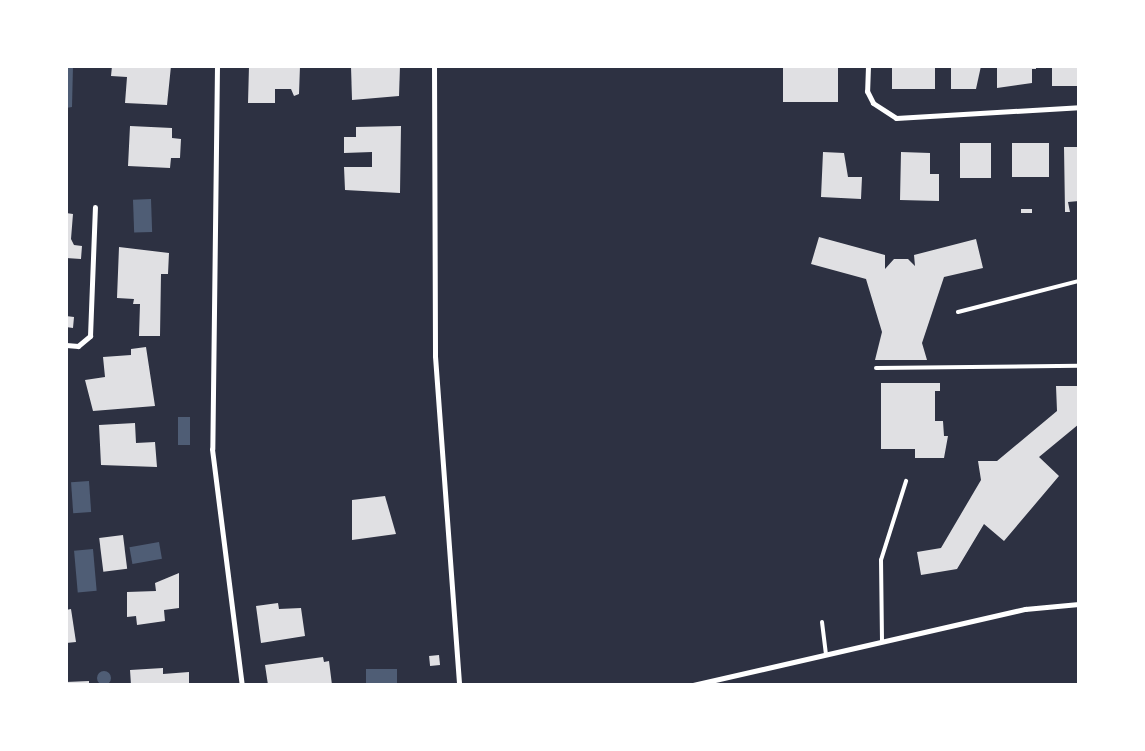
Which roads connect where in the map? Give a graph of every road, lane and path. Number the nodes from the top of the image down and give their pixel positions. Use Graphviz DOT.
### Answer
graph roads {
  1 [pos="217,66"];
  2 [pos="434,66"];
  3 [pos="868,66"];
  4 [pos="1079,107"];
  5 [pos="95,207"];
  6 [pos="1079,282"];
  7 [pos="958,312"];
  8 [pos="66,345"];
  9 [pos="1079,366"];
  10 [pos="876,368"];
  11 [pos="906,481"];
  12 [pos="1079,604"];
  13 [pos="822,622"];
  14 [pos="882,641"];
  15 [pos="826,654"];
  16 [pos="242,685"];
  17 [pos="459,685"];
  18 [pos="693,685"];
  1 -- 16 [label="street"];
  2 -- 17 [label="street"];
  3 -- 4 [label="street"];
  5 -- 8 [label="street"];
  6 -- 7 [label="lane"];
  9 -- 10 [label="lane"];
  11 -- 14 [label="lane"];
  12 -- 14 [label="street"];
  13 -- 15 [label="lane"];
  14 -- 15 [label="street"];
  15 -- 18 [label="street"];
}
